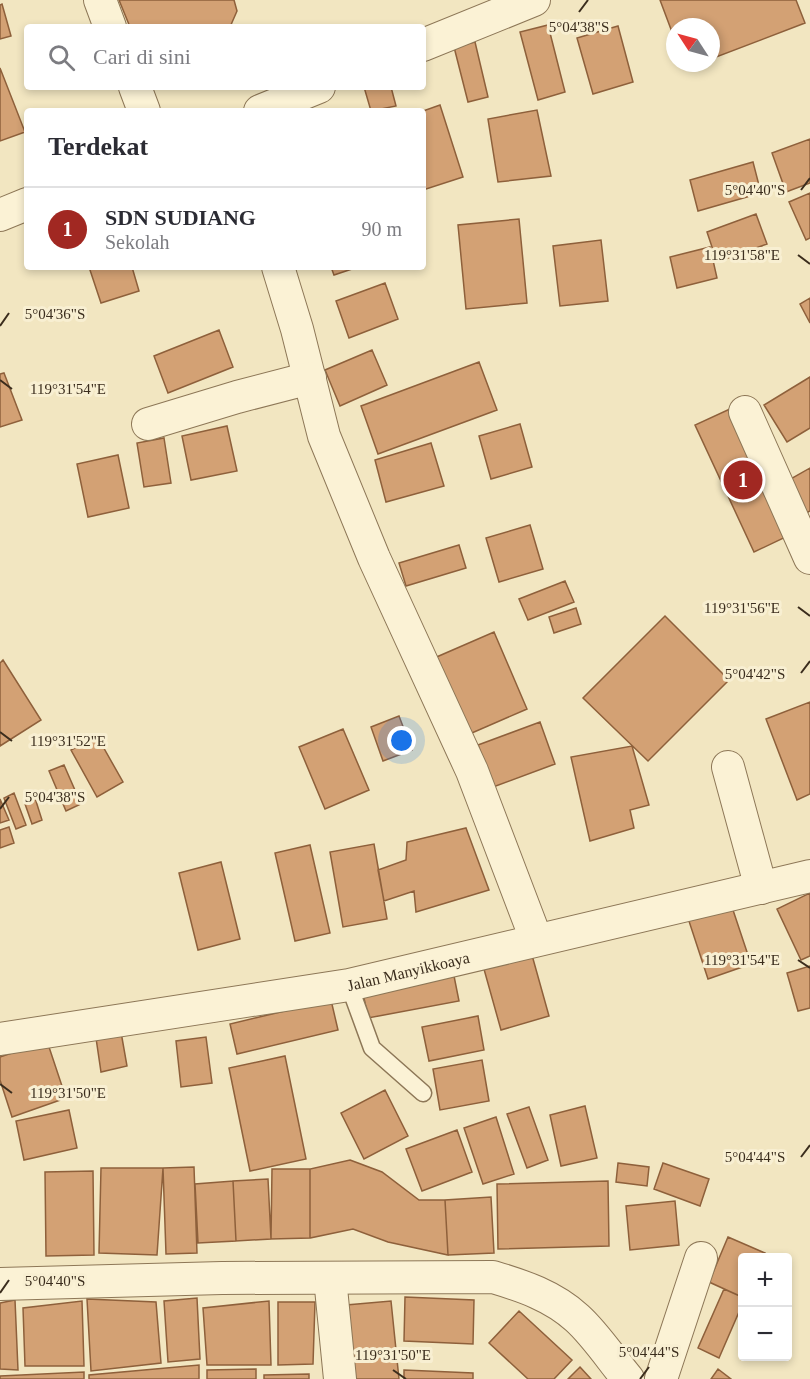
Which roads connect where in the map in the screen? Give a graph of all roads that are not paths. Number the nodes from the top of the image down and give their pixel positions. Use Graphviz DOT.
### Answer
graph roads {
  1 [pos="100,0"];
  2 [pos="534,0"];
  3 [pos="109,24"];
  4 [pos="426,44"];
  5 [pos="136,90"];
  6 [pos="312,90"];
  7 [pos="143,108"];
  8 [pos="267,108"];
  9 [pos="24,205"];
  10 [pos="0,215"];
  11 [pos="279,270"];
  12 [pos="310,378"];
  13 [pos="745,412"];
  14 [pos="148,424"];
  15 [pos="810,558"];
  16 [pos="728,767"];
  17 [pos="810,876"];
  18 [pos="761,888"];
  19 [pos="536,939"];
  20 [pos="349,985"];
  21 [pos="0,1039"];
  22 [pos="423,1093"];
  23 [pos="701,1258"];
  24 [pos="330,1278"];
  25 [pos="0,1284"];
  26 [pos="340,1379"];
  27 [pos="628,1379"];
  28 [pos="661,1379"];
  1 -- 3 [label="street"];
  2 -- 4 [label="street"];
  5 -- 7 [label="street"];
  6 -- 8 [label="street"];
  9 -- 10 [label="street"];
  11 -- 12 [label="street"];
  12 -- 14 [label="street"];
  12 -- 19 [label="street"];
  13 -- 15 [label="street"];
  16 -- 18 [label="street"];
  17 -- 18 [label="street, Jalan Manyikkoaya"];
  18 -- 19 [label="street, Jalan Manyikkoaya"];
  19 -- 20 [label="street, Jalan Manyikkoaya"];
  20 -- 21 [label="street, Jalan Manyikkoaya"];
  20 -- 22 [label="lane"];
  23 -- 28 [label="street"];
  24 -- 25 [label="street"];
  24 -- 26 [label="street"];
  24 -- 27 [label="street"];
}
